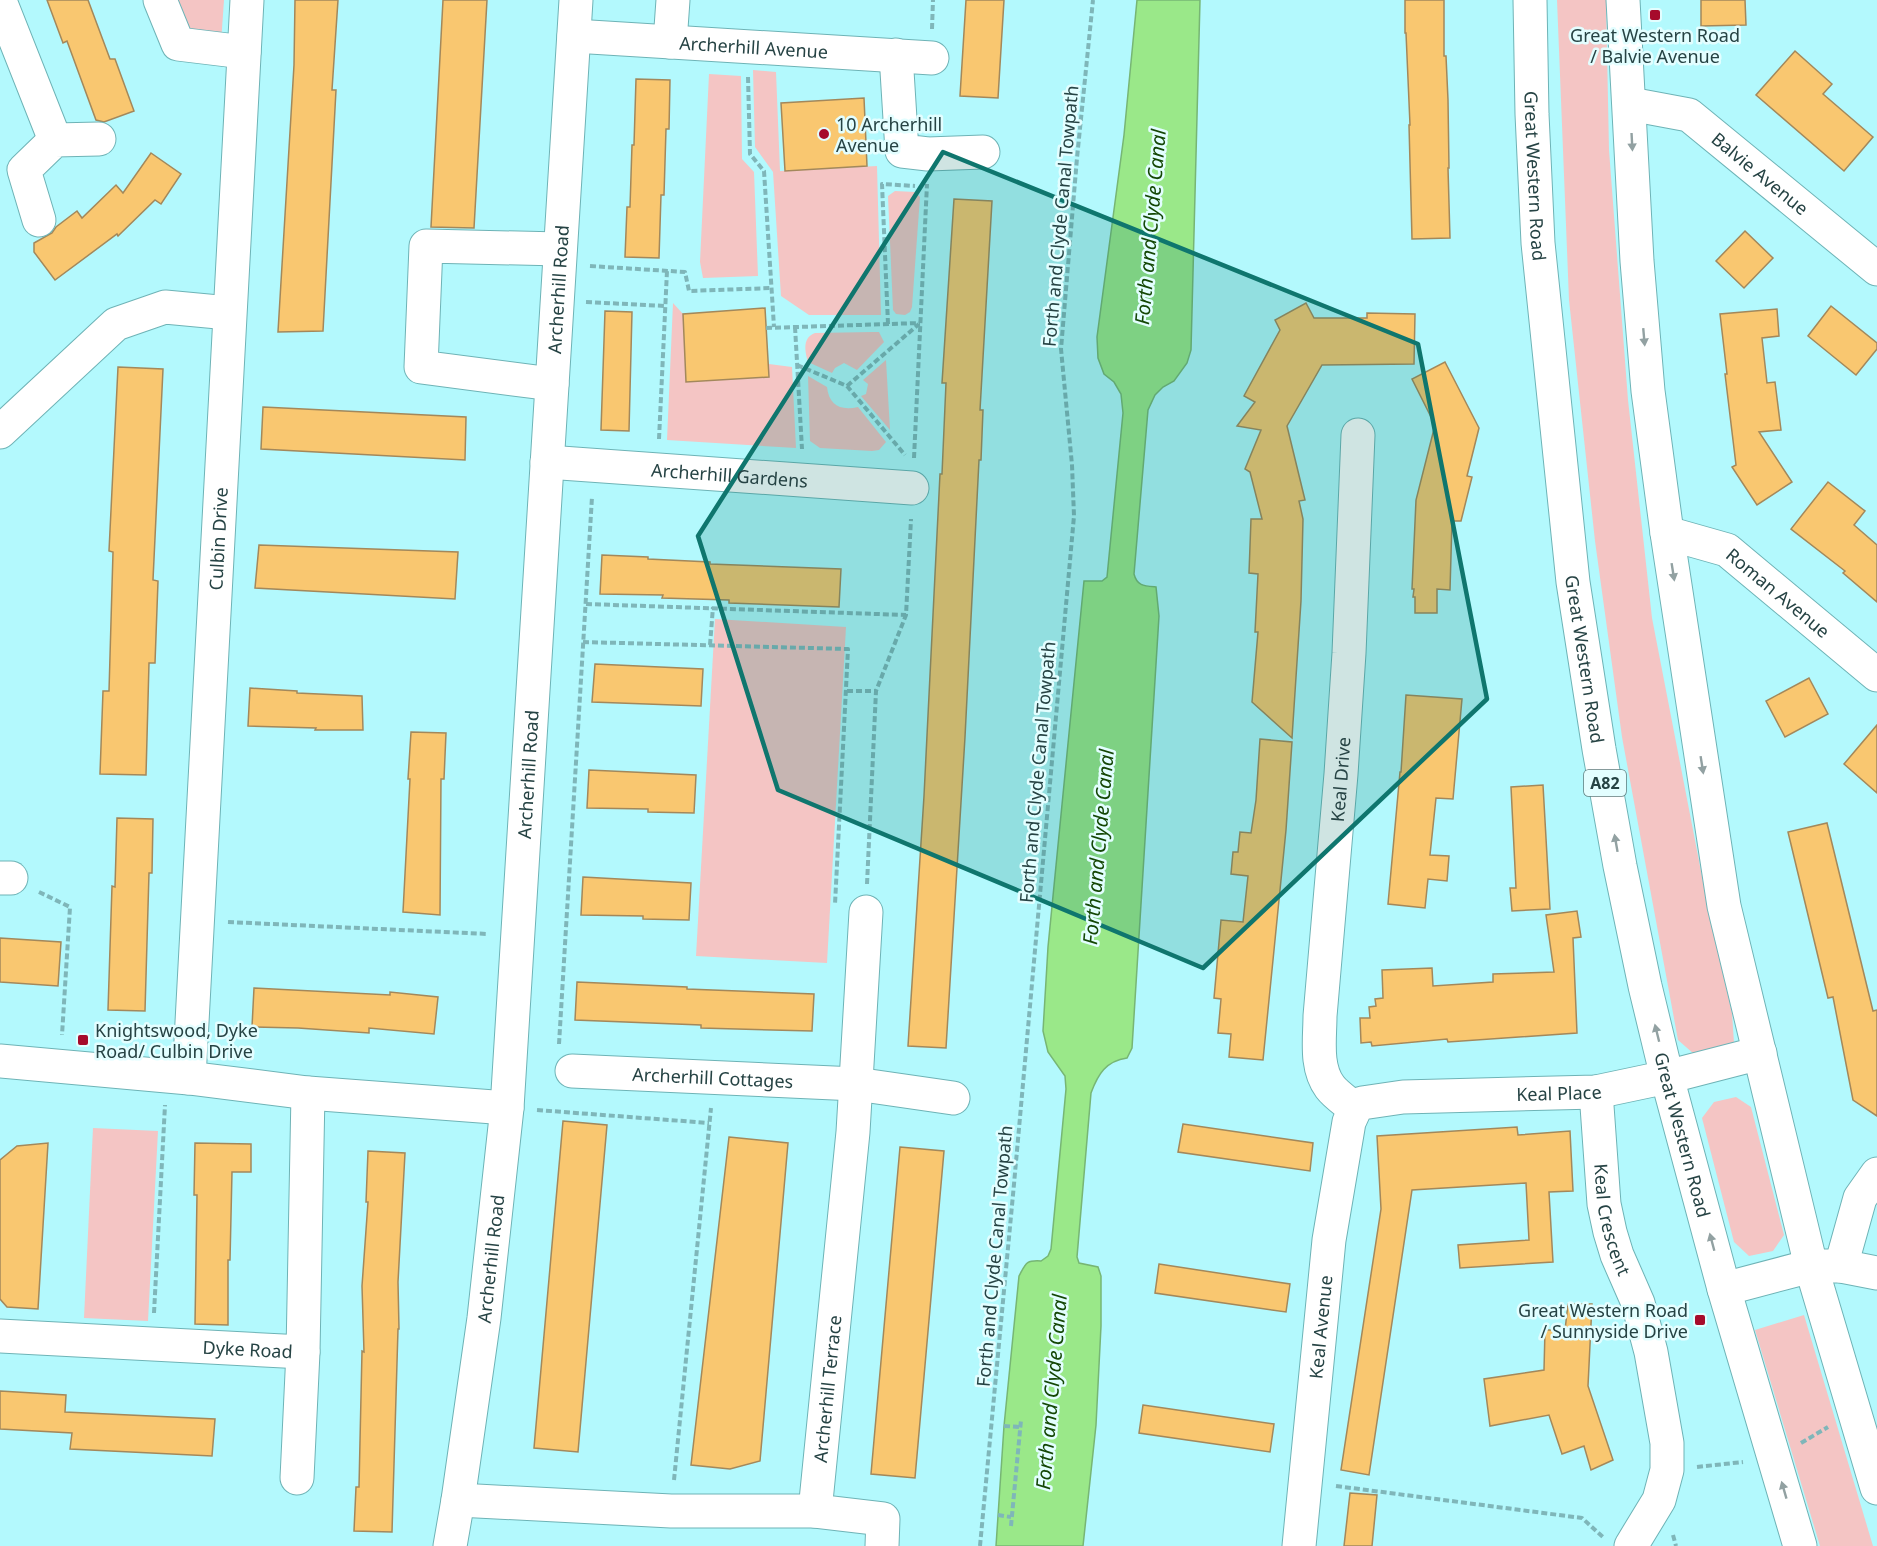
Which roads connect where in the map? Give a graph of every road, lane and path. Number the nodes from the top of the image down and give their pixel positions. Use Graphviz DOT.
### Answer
graph roads {
  1 [pos="160,0"];
  2 [pos="247,0"];
  3 [pos="576,0"];
  4 [pos="673,0"];
  5 [pos="1093,0"];
  6 [pos="1530,0"];
  7 [pos="1623,0"];
  8 [pos="0,1"];
  9 [pos="574,36"];
  10 [pos="670,42"];
  11 [pos="747,46"];
  12 [pos="244,52"];
  13 [pos="896,55"];
  14 [pos="932,58"];
  15 [pos="1630,104"];
  16 [pos="99,139"];
  17 [pos="55,141"];
  18 [pos="983,152"];
  19 [pos="915,186"];
  20 [pos="39,220"];
  21 [pos="560,256"];
  22 [pos="1877,269"];
  23 [pos="667,271"];
  24 [pos="772,288"];
  25 [pos="557,301"];
  26 [pos="666,306"];
  27 [pos="229,313"];
  28 [pos="888,324"];
  29 [pos="774,327"];
  30 [pos="795,327"];
  31 [pos="766,328"];
  32 [pos="797,365"];
  33 [pos="552,384"];
  34 [pos="847,386"];
  35 [pos="0,432"];
  36 [pos="1358,435"];
  37 [pos="547,462"];
  38 [pos="657,470"];
  39 [pos="913,476"];
  40 [pos="804,480"];
  41 [pos="592,497"];
  42 [pos="1667,533"];
  43 [pos="585,603"];
  44 [pos="713,607"];
  45 [pos="906,615"];
  46 [pos="583,642"];
  47 [pos="710,645"];
  48 [pos="1877,675"];
  49 [pos="847,691"];
  50 [pos="876,691"];
  51 [pos="5,878"];
  52 [pos="866,912"];
  53 [pos="198,920"];
  54 [pos="518,936"];
  55 [pos="1760,1053"];
  56 [pos="0,1061"];
  57 [pos="60,1067"];
  58 [pos="572,1071"];
  59 [pos="178,1077"];
  60 [pos="1667,1077"];
  61 [pos="714,1078"];
  62 [pos="856,1084"];
  63 [pos="1596,1092"];
  64 [pos="308,1093"];
  65 [pos="953,1098"];
  66 [pos="507,1108"];
  67 [pos="1355,1109"];
  68 [pos="710,1123"];
  69 [pos="1877,1174"];
  70 [pos="1826,1266"];
  71 [pos="1877,1273"];
  72 [pos="1724,1289"];
  73 [pos="0,1336"];
  74 [pos="152,1344"];
  75 [pos="303,1352"];
  76 [pos="1021,1420"];
  77 [pos="1004,1426"];
  78 [pos="1020,1427"];
  79 [pos="297,1478"];
  80 [pos="1305,1483"];
  81 [pos="1877,1488"];
  82 [pos="458,1500"];
  83 [pos="671,1511"];
  84 [pos="814,1511"];
  85 [pos="998,1515"];
  86 [pos="1011,1517"];
  87 [pos="1011,1526"];
  88 [pos="1675,1540"];
  89 [pos="1618,1543"];
  90 [pos="450,1546"];
  91 [pos="882,1546"];
  92 [pos="980,1546"];
  93 [pos="1299,1546"];
  94 [pos="1677,1546"];
  95 [pos="1800,1546"];
  1 -- 12 [label="street"];
  2 -- 12 [label="street, Culbin Drive"];
  3 -- 9 [label="street, Archerhill Road"];
  4 -- 10 [label="street"];
  5 -- 92 [label="path, Forth and Clyde Canal Towpath"];
  60 -- 6 [label="street, Great Western Road / A82, one-way"];
  7 -- 15 [label="street"];
  8 -- 17 [label="street"];
  9 -- 10 [label="street, Archerhill Avenue"];
  9 -- 21 [label="street, Archerhill Road"];
  10 -- 11 [label="street, Archerhill Avenue"];
  11 -- 13 [label="street, Archerhill Avenue"];
  11 -- 24 [label="path"];
  12 -- 27 [label="street, Culbin Drive"];
  13 -- 14 [label="street, Archerhill Avenue"];
  13 -- 18 [label="street"];
  15 -- 22 [label="street, Balvie Avenue"];
  15 -- 42 [label="street, one-way"];
  16 -- 17 [label="street"];
  17 -- 20 [label="street"];
  19 -- 28 [label="path"];
  21 -- 23 [label="path"];
  21 -- 25 [label="street, Archerhill Road"];
  21 -- 33 [label="street"];
  23 -- 24 [label="path"];
  23 -- 26 [label="path"];
  24 -- 29 [label="path"];
  25 -- 26 [label="path"];
  25 -- 33 [label="street, Archerhill Road"];
  26 -- 38 [label="path"];
  27 -- 35 [label="street"];
  27 -- 53 [label="street, Culbin Drive"];
  28 -- 30 [label="path"];
  28 -- 34 [label="path"];
  29 -- 30 [label="path"];
  29 -- 31 [label="path"];
  30 -- 32 [label="path"];
  32 -- 34 [label="path"];
  32 -- 40 [label="path"];
  33 -- 37 [label="street, Archerhill Road"];
  34 -- 39 [label="path"];
  36 -- 67 [label="street, Keal Drive"];
  37 -- 38 [label="street, Archerhill Gardens"];
  37 -- 54 [label="street, Archerhill Road"];
  38 -- 40 [label="street, Archerhill Gardens"];
  39 -- 40 [label="street, Archerhill Gardens"];
  41 -- 43 [label="path"];
  42 -- 48 [label="street, Roman Avenue"];
  42 -- 55 [label="street, one-way"];
  43 -- 44 [label="path"];
  43 -- 46 [label="path"];
  44 -- 45 [label="path"];
  44 -- 47 [label="path"];
  46 -- 47 [label="path"];
  46 -- 58 [label="path"];
  47 -- 49 [label="path"];
  49 -- 50 [label="path"];
  49 -- 52 [label="path"];
  51 -- 57 [label="path"];
  52 -- 62 [label="street, Archerhill Terrace"];
  53 -- 54 [label="path"];
  53 -- 59 [label="street, Culbin Drive"];
  54 -- 66 [label="street, Archerhill Road"];
  55 -- 60 [label="street, Keal Place"];
  55 -- 70 [label="street"];
  56 -- 57 [label="street"];
  57 -- 59 [label="street"];
  58 -- 61 [label="street, Archerhill Cottages"];
  59 -- 64 [label="street"];
  59 -- 74 [label="path"];
  60 -- 63 [label="street, Keal Place"];
  72 -- 60 [label="street, Great Western Road / A82, one-way"];
  61 -- 62 [label="street, Archerhill Cottages"];
  61 -- 68 [label="path"];
  62 -- 65 [label="street, Archerhill Cottages"];
  62 -- 84 [label="street, Archerhill Terrace"];
  63 -- 67 [label="street, Keal Place"];
  63 -- 89 [label="street, Keal Crescent"];
  64 -- 66 [label="street"];
  64 -- 75 [label="street, Dyke Road"];
  66 -- 68 [label="path"];
  66 -- 82 [label="street, Archerhill Road"];
  67 -- 80 [label="street, Keal Avenue"];
  68 -- 83 [label="path"];
  69 -- 70 [label="street"];
  70 -- 71 [label="street"];
  70 -- 72 [label="street"];
  70 -- 81 [label="street"];
  95 -- 72 [label="street, Great Western Road / A82, one-way"];
  73 -- 74 [label="street, Dyke Road"];
  74 -- 75 [label="street, Dyke Road"];
  75 -- 79 [label="street"];
  76 -- 78 [label="path"];
  77 -- 78 [label="path"];
  78 -- 86 [label="path"];
  80 -- 89 [label="path"];
  80 -- 93 [label="street, Keal Avenue"];
  82 -- 83 [label="street"];
  82 -- 90 [label="street, Archerhill Road"];
  83 -- 84 [label="street"];
  84 -- 91 [label="street"];
  85 -- 86 [label="path"];
  86 -- 87 [label="path"];
  88 -- 94 [label="path"];
}
